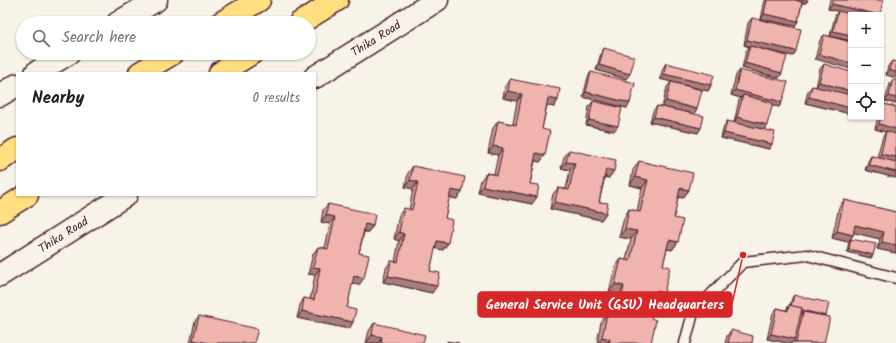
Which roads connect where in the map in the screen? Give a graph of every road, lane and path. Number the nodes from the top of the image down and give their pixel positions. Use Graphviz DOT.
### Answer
graph roads {
  1 [pos="156,0"];
  2 [pos="258,0"];
  3 [pos="337,0"];
  4 [pos="437,0"];
  5 [pos="130,16"];
  6 [pos="233,16"];
  7 [pos="311,16"];
  8 [pos="57,60"];
  9 [pos="161,60"];
  10 [pos="241,60"];
  11 [pos="38,72"];
  12 [pos="142,72"];
  13 [pos="222,72"];
  14 [pos="316,76"];
  15 [pos="16,85"];
  16 [pos="0,95"];
  17 [pos="16,150"];
  18 [pos="0,160"];
  19 [pos="25,196"];
  20 [pos="124,196"];
  21 [pos="0,212"];
  22 [pos="0,275"];
  23 [pos="896,278"];
  24 [pos="685,343"];
  1 -- 5 [label="main road"];
  2 -- 6 [label="highway"];
  3 -- 7 [label="highway"];
  4 -- 14 [label="main road, Thika Road"];
  8 -- 11 [label="main road"];
  9 -- 12 [label="highway"];
  10 -- 13 [label="highway"];
  15 -- 16 [label="main road"];
  17 -- 18 [label="highway"];
  19 -- 21 [label="highway"];
  20 -- 22 [label="main road, Thika Road"];
  23 -- 24 [label="lane"];
}
